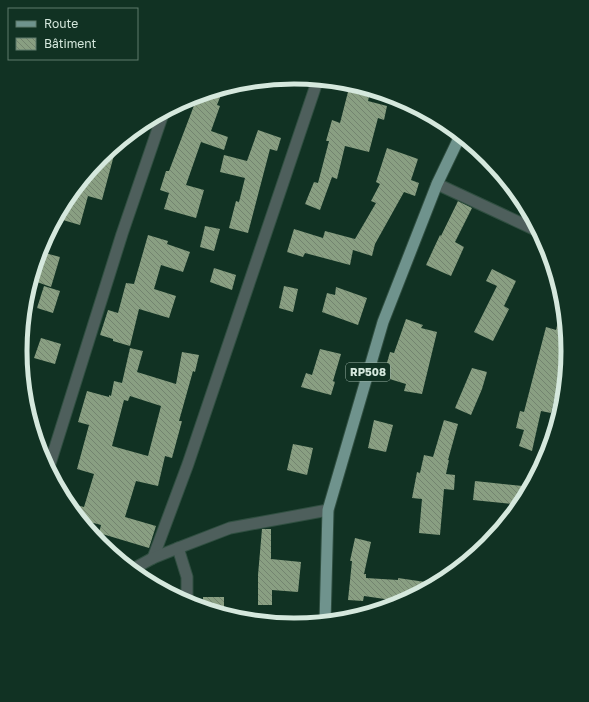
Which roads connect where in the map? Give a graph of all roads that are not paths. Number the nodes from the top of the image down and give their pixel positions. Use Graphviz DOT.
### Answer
graph roads {
  1 [pos="316,84"];
  2 [pos="161,119"];
  3 [pos="458,140"];
  4 [pos="437,184"];
  5 [pos="532,228"];
  6 [pos="51,461"];
  7 [pos="328,510"];
  8 [pos="178,548"];
  9 [pos="153,558"];
  10 [pos="137,567"];
  11 [pos="187,596"];
  12 [pos="325,616"];
  1 -- 9 [label="street"];
  2 -- 6 [label="street"];
  3 -- 4 [label="main road, RP508"];
  4 -- 5 [label="street"];
  4 -- 7 [label="main road, RP508"];
  7 -- 8 [label="street"];
  7 -- 12 [label="main road, RP508"];
  8 -- 9 [label="street"];
  8 -- 11 [label="street"];
  9 -- 10 [label="street"];
}
